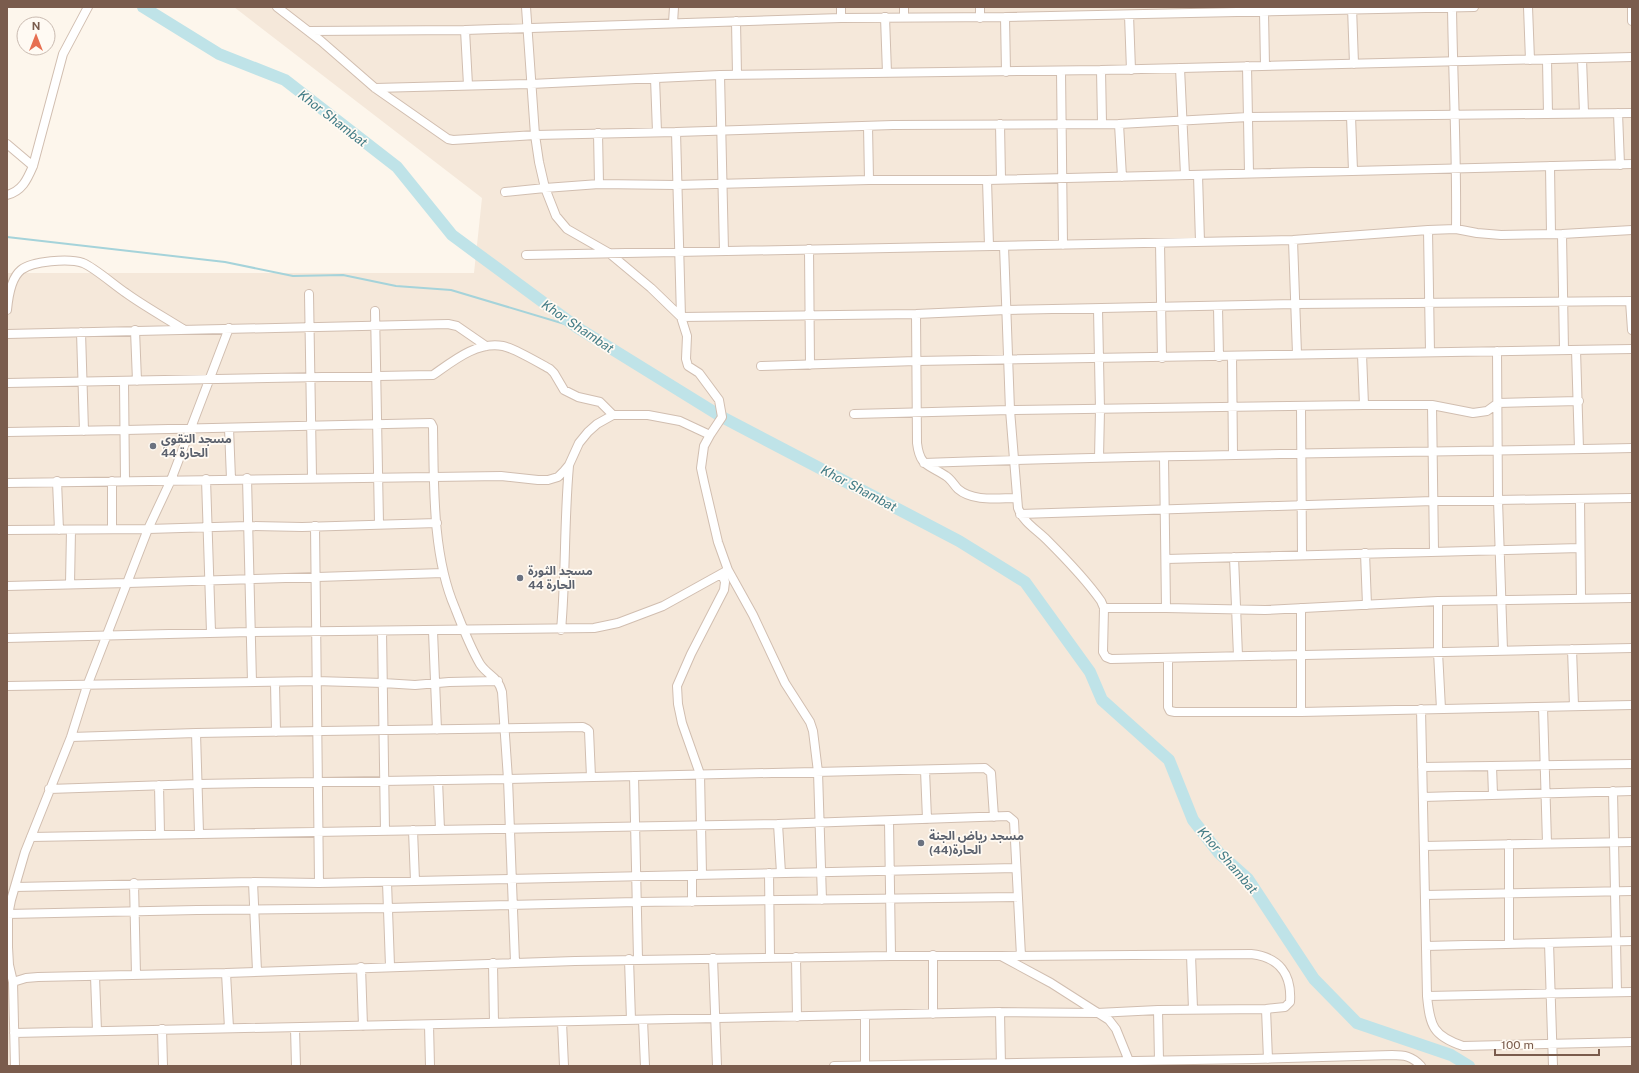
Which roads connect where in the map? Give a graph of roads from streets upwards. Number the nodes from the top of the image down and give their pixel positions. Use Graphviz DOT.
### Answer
graph roads {
  1 [pos="88,7"];
  2 [pos="276,7"];
  3 [pos="526,7"];
  4 [pos="674,7"];
  5 [pos="841,7"];
  6 [pos="904,7"];
  7 [pos="980,7"];
  8 [pos="1452,7"];
  9 [pos="1474,7"];
  10 [pos="1528,7"];
  11 [pos="1632,7"];
  12 [pos="1352,8"];
  13 [pos="1264,12"];
  14 [pos="1129,15"];
  15 [pos="904,17"];
  16 [pos="1005,17"];
  17 [pos="841,18"];
  18 [pos="885,18"];
  19 [pos="980,18"];
  20 [pos="736,21"];
  21 [pos="1632,21"];
  22 [pos="673,23"];
  23 [pos="527,28"];
  24 [pos="465,30"];
  25 [pos="309,31"];
  26 [pos="1632,58"];
  27 [pos="1582,59"];
  28 [pos="1530,60"];
  29 [pos="1546,60"];
  30 [pos="1452,62"];
  31 [pos="1354,64"];
  32 [pos="1247,66"];
  33 [pos="1265,66"];
  34 [pos="1180,68"];
  35 [pos="1061,70"];
  36 [pos="1100,70"];
  37 [pos="1131,70"];
  38 [pos="1006,72"];
  39 [pos="887,73"];
  40 [pos="720,75"];
  41 [pos="737,75"];
  42 [pos="655,78"];
  43 [pos="532,84"];
  44 [pos="468,85"];
  45 [pos="375,88"];
  46 [pos="1584,113"];
  47 [pos="1618,113"];
  48 [pos="1632,113"];
  49 [pos="1548,114"];
  50 [pos="1456,115"];
  51 [pos="1351,116"];
  52 [pos="1248,117"];
  53 [pos="1182,121"];
  54 [pos="1000,124"];
  55 [pos="1061,124"];
  56 [pos="1102,124"];
  57 [pos="1119,124"];
  58 [pos="868,126"];
  59 [pos="721,130"];
  60 [pos="657,132"];
  61 [pos="676,132"];
  62 [pos="598,133"];
  63 [pos="535,135"];
  64 [pos="7,144"];
  65 [pos="1632,164"];
  66 [pos="1620,165"];
  67 [pos="33,166"];
  68 [pos="1550,166"];
  69 [pos="1456,168"];
  70 [pos="1352,171"];
  71 [pos="1249,173"];
  72 [pos="1185,175"];
  73 [pos="1198,175"];
  74 [pos="1122,177"];
  75 [pos="1062,178"];
  76 [pos="1001,179"];
  77 [pos="869,180"];
  78 [pos="987,180"];
  79 [pos="599,184"];
  80 [pos="722,184"];
  81 [pos="676,186"];
  82 [pos="545,188"];
  83 [pos="505,192"];
  84 [pos="7,195"];
  85 [pos="1456,229"];
  86 [pos="1428,230"];
  87 [pos="1632,230"];
  88 [pos="1551,234"];
  89 [pos="1562,234"];
  90 [pos="1293,240"];
  91 [pos="1200,242"];
  92 [pos="1160,243"];
  93 [pos="1063,244"];
  94 [pos="989,246"];
  95 [pos="1004,246"];
  96 [pos="809,249"];
  97 [pos="724,251"];
  98 [pos="678,252"];
  99 [pos="610,253"];
  100 [pos="526,255"];
  101 [pos="309,294"];
  102 [pos="1631,301"];
  103 [pos="1429,302"];
  104 [pos="1564,302"];
  105 [pos="1296,304"];
  106 [pos="1218,306"];
  107 [pos="1161,308"];
  108 [pos="1098,309"];
  109 [pos="7,310"];
  110 [pos="1006,310"];
  111 [pos="375,312"];
  112 [pos="916,314"];
  113 [pos="809,315"];
  114 [pos="680,317"];
  115 [pos="376,325"];
  116 [pos="310,327"];
  117 [pos="229,328"];
  118 [pos="183,329"];
  119 [pos="135,330"];
  120 [pos="1632,330"];
  121 [pos="81,332"];
  122 [pos="7,334"];
  123 [pos="486,346"];
  124 [pos="1632,349"];
  125 [pos="1564,350"];
  126 [pos="1576,350"];
  127 [pos="1497,351"];
  128 [pos="1430,352"];
  129 [pos="1297,354"];
  130 [pos="1362,354"];
  131 [pos="1232,356"];
  132 [pos="1219,357"];
  133 [pos="1162,358"];
  134 [pos="1098,359"];
  135 [pos="916,361"];
  136 [pos="1008,361"];
  137 [pos="810,365"];
  138 [pos="761,366"];
  139 [pos="377,376"];
  140 [pos="310,377"];
  141 [pos="209,379"];
  142 [pos="137,381"];
  143 [pos="124,382"];
  144 [pos="7,383"];
  145 [pos="82,383"];
  146 [pos="1579,401"];
  147 [pos="1498,403"];
  148 [pos="1364,405"];
  149 [pos="1432,405"];
  150 [pos="1301,406"];
  151 [pos="1233,407"];
  152 [pos="1010,410"];
  153 [pos="1100,410"];
  154 [pos="917,412"];
  155 [pos="854,414"];
  156 [pos="613,415"];
  157 [pos="378,424"];
  158 [pos="311,426"];
  159 [pos="229,428"];
  160 [pos="190,429"];
  161 [pos="125,430"];
  162 [pos="84,431"];
  163 [pos="7,432"];
  164 [pos="710,435"];
  165 [pos="1632,448"];
  166 [pos="1579,449"];
  167 [pos="1498,450"];
  168 [pos="1432,452"];
  169 [pos="1302,453"];
  170 [pos="1232,455"];
  171 [pos="1164,457"];
  172 [pos="1099,458"];
  173 [pos="1013,460"];
  174 [pos="924,463"];
  175 [pos="569,465"];
  176 [pos="312,477"];
  177 [pos="379,477"];
  178 [pos="434,477"];
  179 [pos="247,478"];
  180 [pos="206,479"];
  181 [pos="231,479"];
  182 [pos="171,480"];
  183 [pos="57,481"];
  184 [pos="112,481"];
  185 [pos="125,481"];
  186 [pos="7,483"];
  187 [pos="1016,498"];
  188 [pos="1632,498"];
  189 [pos="1580,499"];
  190 [pos="1498,500"];
  191 [pos="1433,501"];
  192 [pos="1302,505"];
  193 [pos="1164,509"];
  194 [pos="1020,514"];
  195 [pos="437,523"];
  196 [pos="380,524"];
  197 [pos="248,526"];
  198 [pos="315,526"];
  199 [pos="208,527"];
  200 [pos="112,529"];
  201 [pos="148,529"];
  202 [pos="7,530"];
  203 [pos="59,530"];
  204 [pos="71,530"];
  205 [pos="1580,548"];
  206 [pos="1500,550"];
  207 [pos="1434,551"];
  208 [pos="1365,553"];
  209 [pos="1302,555"];
  210 [pos="1234,557"];
  211 [pos="1166,559"];
  212 [pos="725,572"];
  213 [pos="443,573"];
  214 [pos="316,576"];
  215 [pos="249,579"];
  216 [pos="209,580"];
  217 [pos="128,583"];
  218 [pos="70,584"];
  219 [pos="7,586"];
  220 [pos="1581,598"];
  221 [pos="1632,598"];
  222 [pos="1502,600"];
  223 [pos="1438,601"];
  224 [pos="1367,605"];
  225 [pos="1104,608"];
  226 [pos="1166,608"];
  227 [pos="1301,608"];
  228 [pos="1236,609"];
  229 [pos="464,630"];
  230 [pos="561,630"];
  231 [pos="316,631"];
  232 [pos="382,631"];
  233 [pos="433,631"];
  234 [pos="211,632"];
  235 [pos="250,632"];
  236 [pos="107,636"];
  237 [pos="7,638"];
  238 [pos="1632,648"];
  239 [pos="1572,649"];
  240 [pos="1503,650"];
  241 [pos="1438,652"];
  242 [pos="1301,655"];
  243 [pos="1238,656"];
  244 [pos="1168,658"];
  245 [pos="498,681"];
  246 [pos="252,682"];
  247 [pos="316,682"];
  248 [pos="275,683"];
  249 [pos="383,683"];
  250 [pos="434,683"];
  251 [pos="7,686"];
  252 [pos="87,686"];
  253 [pos="1632,705"];
  254 [pos="1574,706"];
  255 [pos="1543,707"];
  256 [pos="1421,709"];
  257 [pos="1441,709"];
  258 [pos="1301,712"];
  259 [pos="505,727"];
  260 [pos="437,730"];
  261 [pos="382,731"];
  262 [pos="276,732"];
  263 [pos="317,732"];
  264 [pos="196,733"];
  265 [pos="71,737"];
  266 [pos="1632,764"];
  267 [pos="1545,765"];
  268 [pos="1492,766"];
  269 [pos="1422,767"];
  270 [pos="925,770"];
  271 [pos="818,772"];
  272 [pos="700,774"];
  273 [pos="634,776"];
  274 [pos="591,777"];
  275 [pos="508,779"];
  276 [pos="438,780"];
  277 [pos="384,781"];
  278 [pos="317,782"];
  279 [pos="198,784"];
  280 [pos="159,785"];
  281 [pos="49,789"];
  282 [pos="1613,791"];
  283 [pos="1632,791"];
  284 [pos="1546,794"];
  285 [pos="1493,795"];
  286 [pos="1423,797"];
  287 [pos="994,817"];
  288 [pos="927,819"];
  289 [pos="889,821"];
  290 [pos="820,823"];
  291 [pos="778,824"];
  292 [pos="701,825"];
  293 [pos="635,826"];
  294 [pos="510,828"];
  295 [pos="413,830"];
  296 [pos="440,830"];
  297 [pos="385,831"];
  298 [pos="318,832"];
  299 [pos="199,833"];
  300 [pos="160,834"];
  301 [pos="31,837"];
  302 [pos="1614,842"];
  303 [pos="1632,842"];
  304 [pos="1509,844"];
  305 [pos="1546,844"];
  306 [pos="1424,846"];
  307 [pos="1016,868"];
  308 [pos="890,871"];
  309 [pos="780,872"];
  310 [pos="821,872"];
  311 [pos="769,873"];
  312 [pos="702,874"];
  313 [pos="692,875"];
  314 [pos="636,876"];
  315 [pos="512,878"];
  316 [pos="415,881"];
  317 [pos="253,882"];
  318 [pos="387,882"];
  319 [pos="134,883"];
  320 [pos="319,883"];
  321 [pos="15,887"];
  322 [pos="1615,891"];
  323 [pos="1632,891"];
  324 [pos="1509,894"];
  325 [pos="1425,895"];
  326 [pos="1018,897"];
  327 [pos="890,898"];
  328 [pos="822,900"];
  329 [pos="769,901"];
  330 [pos="637,902"];
  331 [pos="692,902"];
  332 [pos="513,904"];
  333 [pos="388,908"];
  334 [pos="254,910"];
  335 [pos="134,912"];
  336 [pos="7,914"];
  337 [pos="1616,941"];
  338 [pos="1632,941"];
  339 [pos="1548,943"];
  340 [pos="1510,944"];
  341 [pos="1426,946"];
  342 [pos="933,955"];
  343 [pos="1191,955"];
  344 [pos="891,956"];
  345 [pos="1001,956"];
  346 [pos="1021,956"];
  347 [pos="770,957"];
  348 [pos="796,957"];
  349 [pos="713,958"];
  350 [pos="629,960"];
  351 [pos="638,960"];
  352 [pos="515,962"];
  353 [pos="493,963"];
  354 [pos="390,966"];
  355 [pos="361,968"];
  356 [pos="257,971"];
  357 [pos="226,973"];
  358 [pos="136,974"];
  359 [pos="95,976"];
  360 [pos="13,982"];
  361 [pos="1617,992"];
  362 [pos="1632,992"];
  363 [pos="1550,993"];
  364 [pos="1427,996"];
  365 [pos="1193,1009"];
  366 [pos="1266,1009"];
  367 [pos="1158,1010"];
  368 [pos="1000,1012"];
  369 [pos="1096,1013"];
  370 [pos="933,1014"];
  371 [pos="865,1015"];
  372 [pos="797,1016"];
  373 [pos="716,1018"];
  374 [pos="631,1020"];
  375 [pos="644,1020"];
  376 [pos="562,1022"];
  377 [pos="494,1023"];
  378 [pos="429,1025"];
  379 [pos="363,1026"];
  380 [pos="228,1028"];
  381 [pos="295,1028"];
  382 [pos="162,1029"];
  383 [pos="97,1031"];
  384 [pos="14,1033"];
  385 [pos="1632,1042"];
  386 [pos="1552,1044"];
  387 [pos="1268,1059"];
  388 [pos="1159,1060"];
  389 [pos="1216,1060"];
  390 [pos="1129,1064"];
  391 [pos="1000,1065"];
  392 [pos="15,1066"];
  393 [pos="163,1066"];
  394 [pos="296,1066"];
  395 [pos="430,1066"];
  396 [pos="564,1066"];
  397 [pos="645,1066"];
  398 [pos="717,1066"];
  399 [pos="834,1066"];
  400 [pos="865,1066"];
  401 [pos="1227,1066"];
  402 [pos="1421,1066"];
  403 [pos="1553,1066"];
  1 -- 67 [label="street"];
  2 -- 25 [label="street"];
  3 -- 23 [label="street"];
  4 -- 22 [label="street"];
  5 -- 17 [label="street"];
  6 -- 15 [label="street"];
  7 -- 19 [label="street"];
  8 -- 9 [label="street"];
  8 -- 12 [label="street"];
  8 -- 30 [label="street"];
  10 -- 28 [label="street"];
  11 -- 21 [label="street"];
  12 -- 13 [label="street"];
  12 -- 31 [label="street"];
  13 -- 14 [label="street"];
  13 -- 33 [label="street"];
  14 -- 16 [label="street"];
  14 -- 37 [label="street"];
  15 -- 18 [label="street"];
  15 -- 19 [label="street"];
  16 -- 19 [label="street"];
  16 -- 38 [label="street"];
  17 -- 18 [label="street"];
  17 -- 20 [label="street"];
  18 -- 39 [label="street"];
  20 -- 22 [label="street"];
  20 -- 41 [label="street"];
  22 -- 23 [label="street"];
  23 -- 24 [label="street"];
  23 -- 43 [label="street"];
  24 -- 25 [label="street"];
  24 -- 44 [label="street"];
  25 -- 45 [label="street"];
  26 -- 27 [label="street"];
  27 -- 29 [label="street"];
  27 -- 46 [label="street"];
  28 -- 29 [label="street"];
  28 -- 30 [label="street"];
  29 -- 49 [label="street"];
  30 -- 31 [label="street"];
  30 -- 50 [label="street"];
  31 -- 33 [label="street"];
  32 -- 33 [label="street"];
  32 -- 34 [label="street"];
  32 -- 52 [label="street"];
  34 -- 37 [label="street"];
  34 -- 53 [label="street"];
  35 -- 36 [label="street"];
  35 -- 38 [label="street"];
  35 -- 55 [label="street"];
  36 -- 37 [label="street"];
  36 -- 56 [label="street"];
  38 -- 39 [label="street"];
  39 -- 41 [label="street"];
  40 -- 41 [label="street"];
  40 -- 42 [label="street"];
  40 -- 59 [label="street"];
  42 -- 43 [label="street"];
  42 -- 60 [label="street"];
  43 -- 44 [label="street"];
  43 -- 63 [label="street"];
  44 -- 45 [label="street"];
  45 -- 63 [label="street"];
  46 -- 47 [label="street"];
  46 -- 49 [label="street"];
  47 -- 48 [label="street"];
  47 -- 66 [label="street"];
  49 -- 50 [label="street"];
  50 -- 51 [label="street"];
  50 -- 69 [label="street"];
  51 -- 52 [label="street"];
  51 -- 70 [label="street"];
  52 -- 53 [label="street"];
  52 -- 71 [label="street"];
  53 -- 57 [label="street"];
  53 -- 72 [label="street"];
  54 -- 55 [label="street"];
  54 -- 58 [label="street"];
  54 -- 76 [label="street"];
  55 -- 56 [label="street"];
  55 -- 75 [label="street"];
  56 -- 57 [label="street"];
  57 -- 74 [label="street"];
  58 -- 59 [label="street"];
  58 -- 77 [label="street"];
  59 -- 61 [label="street"];
  59 -- 80 [label="street"];
  60 -- 61 [label="street"];
  60 -- 62 [label="street"];
  61 -- 81 [label="street"];
  62 -- 63 [label="street"];
  62 -- 79 [label="street"];
  63 -- 82 [label="street"];
  64 -- 67 [label="street"];
  65 -- 66 [label="street"];
  66 -- 68 [label="street"];
  67 -- 84 [label="street"];
  68 -- 69 [label="street"];
  68 -- 88 [label="street"];
  69 -- 70 [label="street"];
  69 -- 85 [label="street"];
  70 -- 71 [label="street"];
  71 -- 73 [label="street"];
  72 -- 73 [label="street"];
  72 -- 74 [label="street"];
  73 -- 91 [label="street"];
  74 -- 75 [label="street"];
  75 -- 76 [label="street"];
  75 -- 93 [label="street"];
  76 -- 78 [label="street"];
  77 -- 78 [label="street"];
  77 -- 80 [label="street"];
  78 -- 94 [label="street"];
  79 -- 81 [label="street"];
  79 -- 82 [label="street"];
  80 -- 81 [label="street"];
  80 -- 97 [label="street"];
  81 -- 98 [label="street"];
  82 -- 83 [label="street"];
  82 -- 99 [label="street"];
  85 -- 86 [label="street"];
  85 -- 88 [label="street"];
  86 -- 90 [label="street"];
  86 -- 103 [label="street"];
  87 -- 89 [label="street"];
  88 -- 89 [label="street"];
  89 -- 104 [label="street"];
  90 -- 91 [label="street"];
  90 -- 105 [label="street"];
  91 -- 92 [label="street"];
  92 -- 93 [label="street"];
  92 -- 107 [label="street"];
  93 -- 95 [label="street"];
  94 -- 95 [label="street"];
  94 -- 96 [label="street"];
  95 -- 110 [label="street"];
  96 -- 97 [label="street"];
  96 -- 113 [label="street"];
  97 -- 98 [label="street"];
  98 -- 99 [label="street"];
  98 -- 114 [label="street"];
  99 -- 100 [label="street"];
  99 -- 114 [label="street"];
  101 -- 116 [label="street"];
  102 -- 104 [label="street"];
  102 -- 120 [label="street"];
  103 -- 104 [label="street"];
  103 -- 105 [label="street"];
  103 -- 128 [label="street"];
  104 -- 125 [label="street"];
  105 -- 106 [label="street"];
  105 -- 129 [label="street"];
  106 -- 107 [label="street"];
  106 -- 132 [label="street"];
  107 -- 108 [label="street"];
  107 -- 133 [label="street"];
  108 -- 110 [label="street"];
  108 -- 134 [label="street"];
  109 -- 118 [label="street"];
  110 -- 112 [label="street"];
  110 -- 136 [label="street"];
  111 -- 115 [label="street"];
  112 -- 113 [label="street"];
  112 -- 135 [label="street"];
  113 -- 114 [label="street"];
  113 -- 137 [label="street"];
  114 -- 164 [label="street"];
  115 -- 116 [label="street"];
  115 -- 123 [label="street"];
  115 -- 139 [label="street"];
  116 -- 117 [label="street"];
  116 -- 140 [label="street"];
  117 -- 118 [label="street"];
  117 -- 141 [label="street"];
  118 -- 119 [label="street"];
  119 -- 121 [label="street"];
  119 -- 142 [label="street"];
  121 -- 122 [label="street"];
  121 -- 145 [label="street"];
  123 -- 139 [label="street"];
  123 -- 156 [label="street"];
  124 -- 126 [label="street"];
  125 -- 126 [label="street"];
  125 -- 127 [label="street"];
  126 -- 146 [label="street"];
  127 -- 128 [label="street"];
  127 -- 147 [label="street"];
  128 -- 130 [label="street"];
  129 -- 130 [label="street"];
  129 -- 131 [label="street"];
  130 -- 148 [label="street"];
  131 -- 132 [label="street"];
  131 -- 151 [label="street"];
  132 -- 133 [label="street"];
  133 -- 134 [label="street"];
  134 -- 136 [label="street"];
  134 -- 153 [label="street"];
  135 -- 136 [label="street"];
  135 -- 137 [label="street"];
  135 -- 154 [label="street"];
  136 -- 152 [label="street"];
  137 -- 138 [label="street"];
  139 -- 140 [label="street"];
  139 -- 157 [label="street"];
  140 -- 141 [label="street"];
  140 -- 158 [label="street"];
  141 -- 142 [label="street"];
  141 -- 160 [label="street"];
  142 -- 143 [label="street"];
  143 -- 145 [label="street"];
  143 -- 161 [label="street"];
  144 -- 145 [label="street"];
  145 -- 162 [label="street"];
  146 -- 147 [label="street"];
  146 -- 166 [label="street"];
  147 -- 149 [label="street"];
  147 -- 167 [label="street"];
  148 -- 149 [label="street"];
  148 -- 150 [label="street"];
  149 -- 168 [label="street"];
  150 -- 151 [label="street"];
  150 -- 169 [label="street"];
  151 -- 153 [label="street"];
  151 -- 170 [label="street"];
  152 -- 153 [label="street"];
  152 -- 154 [label="street"];
  152 -- 173 [label="street"];
  153 -- 172 [label="street"];
  154 -- 155 [label="street"];
  154 -- 174 [label="street"];
  156 -- 164 [label="street"];
  156 -- 175 [label="street"];
  157 -- 158 [label="street"];
  157 -- 177 [label="street"];
  157 -- 178 [label="street"];
  158 -- 159 [label="street"];
  158 -- 176 [label="street"];
  159 -- 160 [label="street"];
  159 -- 181 [label="street"];
  160 -- 161 [label="street"];
  160 -- 182 [label="street"];
  161 -- 162 [label="street"];
  161 -- 185 [label="street"];
  162 -- 163 [label="street"];
  164 -- 212 [label="street"];
  165 -- 166 [label="street"];
  166 -- 167 [label="street"];
  167 -- 168 [label="street"];
  167 -- 190 [label="street"];
  168 -- 169 [label="street"];
  168 -- 191 [label="street"];
  169 -- 170 [label="street"];
  169 -- 192 [label="street"];
  170 -- 171 [label="street"];
  171 -- 172 [label="street"];
  171 -- 193 [label="street"];
  172 -- 173 [label="street"];
  173 -- 174 [label="street"];
  173 -- 187 [label="street"];
  174 -- 187 [label="street"];
  175 -- 178 [label="street"];
  175 -- 230 [label="street"];
  176 -- 177 [label="street"];
  176 -- 179 [label="street"];
  177 -- 178 [label="street"];
  177 -- 196 [label="street"];
  178 -- 195 [label="street"];
  179 -- 181 [label="street"];
  179 -- 197 [label="street"];
  180 -- 181 [label="street"];
  180 -- 182 [label="street"];
  180 -- 199 [label="street"];
  182 -- 185 [label="street"];
  182 -- 201 [label="street"];
  183 -- 184 [label="street"];
  183 -- 186 [label="street"];
  183 -- 203 [label="street"];
  184 -- 185 [label="street"];
  184 -- 200 [label="street"];
  187 -- 194 [label="street"];
  188 -- 189 [label="street"];
  189 -- 190 [label="street"];
  189 -- 205 [label="street"];
  190 -- 191 [label="street"];
  190 -- 206 [label="street"];
  191 -- 192 [label="street"];
  191 -- 207 [label="street"];
  192 -- 193 [label="street"];
  192 -- 209 [label="street"];
  193 -- 194 [label="street"];
  193 -- 211 [label="street"];
  194 -- 225 [label="street"];
  195 -- 196 [label="street"];
  195 -- 213 [label="street"];
  196 -- 198 [label="street"];
  197 -- 198 [label="street"];
  197 -- 199 [label="street"];
  197 -- 215 [label="street"];
  198 -- 214 [label="street"];
  199 -- 201 [label="street"];
  199 -- 216 [label="street"];
  200 -- 201 [label="street"];
  200 -- 204 [label="street"];
  201 -- 217 [label="street"];
  202 -- 203 [label="street"];
  203 -- 204 [label="street"];
  204 -- 218 [label="street"];
  205 -- 206 [label="street"];
  205 -- 220 [label="street"];
  206 -- 207 [label="street"];
  206 -- 222 [label="street"];
  207 -- 208 [label="street"];
  208 -- 209 [label="street"];
  208 -- 224 [label="street"];
  209 -- 210 [label="street"];
  210 -- 211 [label="street"];
  210 -- 228 [label="street"];
  211 -- 226 [label="street"];
  212 -- 230 [label="street"];
  212 -- 271 [label="street"];
  212 -- 272 [label="street"];
  213 -- 214 [label="street"];
  213 -- 229 [label="street"];
  214 -- 215 [label="street"];
  214 -- 231 [label="street"];
  215 -- 216 [label="street"];
  215 -- 235 [label="street"];
  216 -- 217 [label="street"];
  216 -- 234 [label="street"];
  217 -- 218 [label="street"];
  217 -- 236 [label="street"];
  218 -- 219 [label="street"];
  220 -- 221 [label="street"];
  220 -- 222 [label="street"];
  222 -- 223 [label="street"];
  222 -- 240 [label="street"];
  223 -- 224 [label="street"];
  223 -- 241 [label="street"];
  224 -- 227 [label="street"];
  225 -- 226 [label="street"];
  225 -- 244 [label="street"];
  226 -- 228 [label="street"];
  227 -- 228 [label="street"];
  227 -- 242 [label="street"];
  228 -- 243 [label="street"];
  229 -- 230 [label="street"];
  229 -- 233 [label="street"];
  229 -- 245 [label="street"];
  231 -- 232 [label="street"];
  231 -- 235 [label="street"];
  231 -- 247 [label="street"];
  232 -- 233 [label="street"];
  232 -- 249 [label="street"];
  233 -- 250 [label="street"];
  234 -- 235 [label="street"];
  234 -- 236 [label="street"];
  235 -- 246 [label="street"];
  236 -- 237 [label="street"];
  236 -- 252 [label="street"];
  238 -- 239 [label="street"];
  239 -- 240 [label="street"];
  239 -- 254 [label="street"];
  240 -- 241 [label="street"];
  241 -- 242 [label="street"];
  241 -- 257 [label="street"];
  242 -- 243 [label="street"];
  242 -- 258 [label="street"];
  243 -- 244 [label="street"];
  244 -- 258 [label="street"];
  245 -- 250 [label="street"];
  245 -- 259 [label="street"];
  246 -- 248 [label="street"];
  246 -- 252 [label="street"];
  247 -- 248 [label="street"];
  247 -- 249 [label="street"];
  247 -- 263 [label="street"];
  248 -- 262 [label="street"];
  249 -- 250 [label="street"];
  249 -- 261 [label="street"];
  250 -- 260 [label="street"];
  251 -- 252 [label="street"];
  252 -- 265 [label="street"];
  253 -- 254 [label="street"];
  254 -- 255 [label="street"];
  255 -- 257 [label="street"];
  255 -- 267 [label="street"];
  256 -- 257 [label="street"];
  256 -- 258 [label="street"];
  256 -- 269 [label="street"];
  259 -- 260 [label="street"];
  259 -- 274 [label="street"];
  259 -- 275 [label="street"];
  260 -- 261 [label="street"];
  261 -- 263 [label="street"];
  261 -- 277 [label="street"];
  262 -- 263 [label="street"];
  262 -- 264 [label="street"];
  263 -- 278 [label="street"];
  264 -- 265 [label="street"];
  264 -- 279 [label="street"];
  265 -- 281 [label="street"];
  266 -- 267 [label="street"];
  267 -- 268 [label="street"];
  267 -- 284 [label="street"];
  268 -- 269 [label="street"];
  268 -- 285 [label="street"];
  269 -- 286 [label="street"];
  270 -- 271 [label="street"];
  270 -- 287 [label="street"];
  270 -- 288 [label="street"];
  271 -- 272 [label="street"];
  271 -- 290 [label="street"];
  272 -- 273 [label="street"];
  272 -- 292 [label="street"];
  273 -- 274 [label="street"];
  273 -- 293 [label="street"];
  274 -- 275 [label="street"];
  275 -- 276 [label="street"];
  275 -- 294 [label="street"];
  276 -- 277 [label="street"];
  276 -- 296 [label="street"];
  277 -- 278 [label="street"];
  277 -- 297 [label="street"];
  278 -- 279 [label="street"];
  278 -- 298 [label="street"];
  279 -- 280 [label="street"];
  279 -- 299 [label="street"];
  280 -- 281 [label="street"];
  280 -- 300 [label="street"];
  281 -- 301 [label="street"];
  282 -- 283 [label="street"];
  282 -- 284 [label="street"];
  282 -- 302 [label="street"];
  284 -- 285 [label="street"];
  284 -- 305 [label="street"];
  285 -- 286 [label="street"];
  286 -- 306 [label="street"];
  287 -- 288 [label="street"];
  287 -- 307 [label="street"];
  288 -- 289 [label="street"];
  289 -- 290 [label="street"];
  289 -- 308 [label="street"];
  290 -- 291 [label="street"];
  290 -- 310 [label="street"];
  291 -- 292 [label="street"];
  291 -- 309 [label="street"];
  292 -- 293 [label="street"];
  292 -- 312 [label="street"];
  293 -- 294 [label="street"];
  293 -- 314 [label="street"];
  294 -- 296 [label="street"];
  294 -- 315 [label="street"];
  295 -- 296 [label="street"];
  295 -- 297 [label="street"];
  295 -- 316 [label="street"];
  297 -- 298 [label="street"];
  298 -- 299 [label="street"];
  298 -- 320 [label="street"];
  299 -- 300 [label="street"];
  300 -- 301 [label="street"];
  301 -- 321 [label="street"];
  302 -- 303 [label="street"];
  302 -- 305 [label="street"];
  302 -- 322 [label="street"];
  304 -- 305 [label="street"];
  304 -- 306 [label="street"];
  304 -- 324 [label="street"];
  306 -- 325 [label="street"];
  307 -- 308 [label="street"];
  307 -- 326 [label="street"];
  308 -- 310 [label="street"];
  308 -- 327 [label="street"];
  309 -- 310 [label="street"];
  309 -- 311 [label="street"];
  310 -- 328 [label="street"];
  311 -- 312 [label="street"];
  311 -- 329 [label="street"];
  312 -- 313 [label="street"];
  313 -- 314 [label="street"];
  313 -- 331 [label="street"];
  314 -- 315 [label="street"];
  314 -- 330 [label="street"];
  315 -- 316 [label="street"];
  315 -- 332 [label="street"];
  316 -- 318 [label="street"];
  317 -- 319 [label="street"];
  317 -- 320 [label="street"];
  317 -- 334 [label="street"];
  318 -- 320 [label="street"];
  318 -- 333 [label="street"];
  319 -- 321 [label="street"];
  319 -- 335 [label="street"];
  321 -- 336 [label="street"];
  322 -- 323 [label="street"];
  322 -- 324 [label="street"];
  322 -- 337 [label="street"];
  324 -- 325 [label="street"];
  324 -- 340 [label="street"];
  325 -- 341 [label="street"];
  326 -- 327 [label="street"];
  326 -- 346 [label="street"];
  327 -- 328 [label="street"];
  327 -- 344 [label="street"];
  328 -- 329 [label="street"];
  329 -- 331 [label="street"];
  329 -- 347 [label="street"];
  330 -- 331 [label="street"];
  330 -- 332 [label="street"];
  330 -- 351 [label="street"];
  332 -- 333 [label="street"];
  332 -- 352 [label="street"];
  333 -- 334 [label="street"];
  333 -- 354 [label="street"];
  334 -- 335 [label="street"];
  334 -- 356 [label="street"];
  335 -- 336 [label="street"];
  335 -- 358 [label="street"];
  336 -- 360 [label="street"];
  337 -- 338 [label="street"];
  337 -- 339 [label="street"];
  337 -- 361 [label="street"];
  339 -- 340 [label="street"];
  339 -- 363 [label="street"];
  340 -- 341 [label="street"];
  341 -- 364 [label="street"];
  342 -- 344 [label="street"];
  342 -- 345 [label="street"];
  342 -- 370 [label="street"];
  343 -- 346 [label="street"];
  343 -- 365 [label="street"];
  343 -- 366 [label="street"];
  344 -- 348 [label="street"];
  345 -- 346 [label="street"];
  345 -- 369 [label="street"];
  347 -- 348 [label="street"];
  347 -- 349 [label="street"];
  348 -- 372 [label="street"];
  349 -- 351 [label="street"];
  349 -- 373 [label="street"];
  350 -- 351 [label="street"];
  350 -- 352 [label="street"];
  350 -- 374 [label="street"];
  352 -- 353 [label="street"];
  353 -- 354 [label="street"];
  353 -- 377 [label="street"];
  354 -- 355 [label="street"];
  355 -- 356 [label="street"];
  355 -- 379 [label="street"];
  356 -- 357 [label="street"];
  357 -- 358 [label="street"];
  357 -- 380 [label="street"];
  358 -- 359 [label="street"];
  359 -- 360 [label="street"];
  359 -- 383 [label="street"];
  360 -- 384 [label="street"];
  361 -- 362 [label="street"];
  361 -- 363 [label="street"];
  363 -- 364 [label="street"];
  363 -- 386 [label="street"];
  364 -- 386 [label="street"];
  365 -- 366 [label="street"];
  365 -- 367 [label="street"];
  366 -- 387 [label="street"];
  367 -- 369 [label="street"];
  367 -- 388 [label="street"];
  368 -- 369 [label="street"];
  368 -- 370 [label="street"];
  368 -- 391 [label="street"];
  369 -- 390 [label="street"];
  370 -- 371 [label="street"];
  371 -- 372 [label="street"];
  371 -- 400 [label="street"];
  372 -- 373 [label="street"];
  373 -- 375 [label="street"];
  373 -- 398 [label="street"];
  374 -- 375 [label="street"];
  374 -- 376 [label="street"];
  375 -- 397 [label="street"];
  376 -- 377 [label="street"];
  376 -- 396 [label="street"];
  377 -- 378 [label="street"];
  378 -- 379 [label="street"];
  378 -- 395 [label="street"];
  379 -- 381 [label="street"];
  380 -- 381 [label="street"];
  380 -- 382 [label="street"];
  381 -- 394 [label="street"];
  382 -- 383 [label="street"];
  382 -- 393 [label="street"];
  383 -- 384 [label="street"];
  384 -- 392 [label="street"];
  385 -- 386 [label="street"];
  386 -- 403 [label="street"];
  387 -- 389 [label="street"];
  387 -- 402 [label="street"];
  388 -- 389 [label="street"];
  388 -- 390 [label="street"];
  389 -- 401 [label="street"];
  390 -- 391 [label="street"];
  391 -- 400 [label="street"];
  399 -- 400 [label="street"];
}
